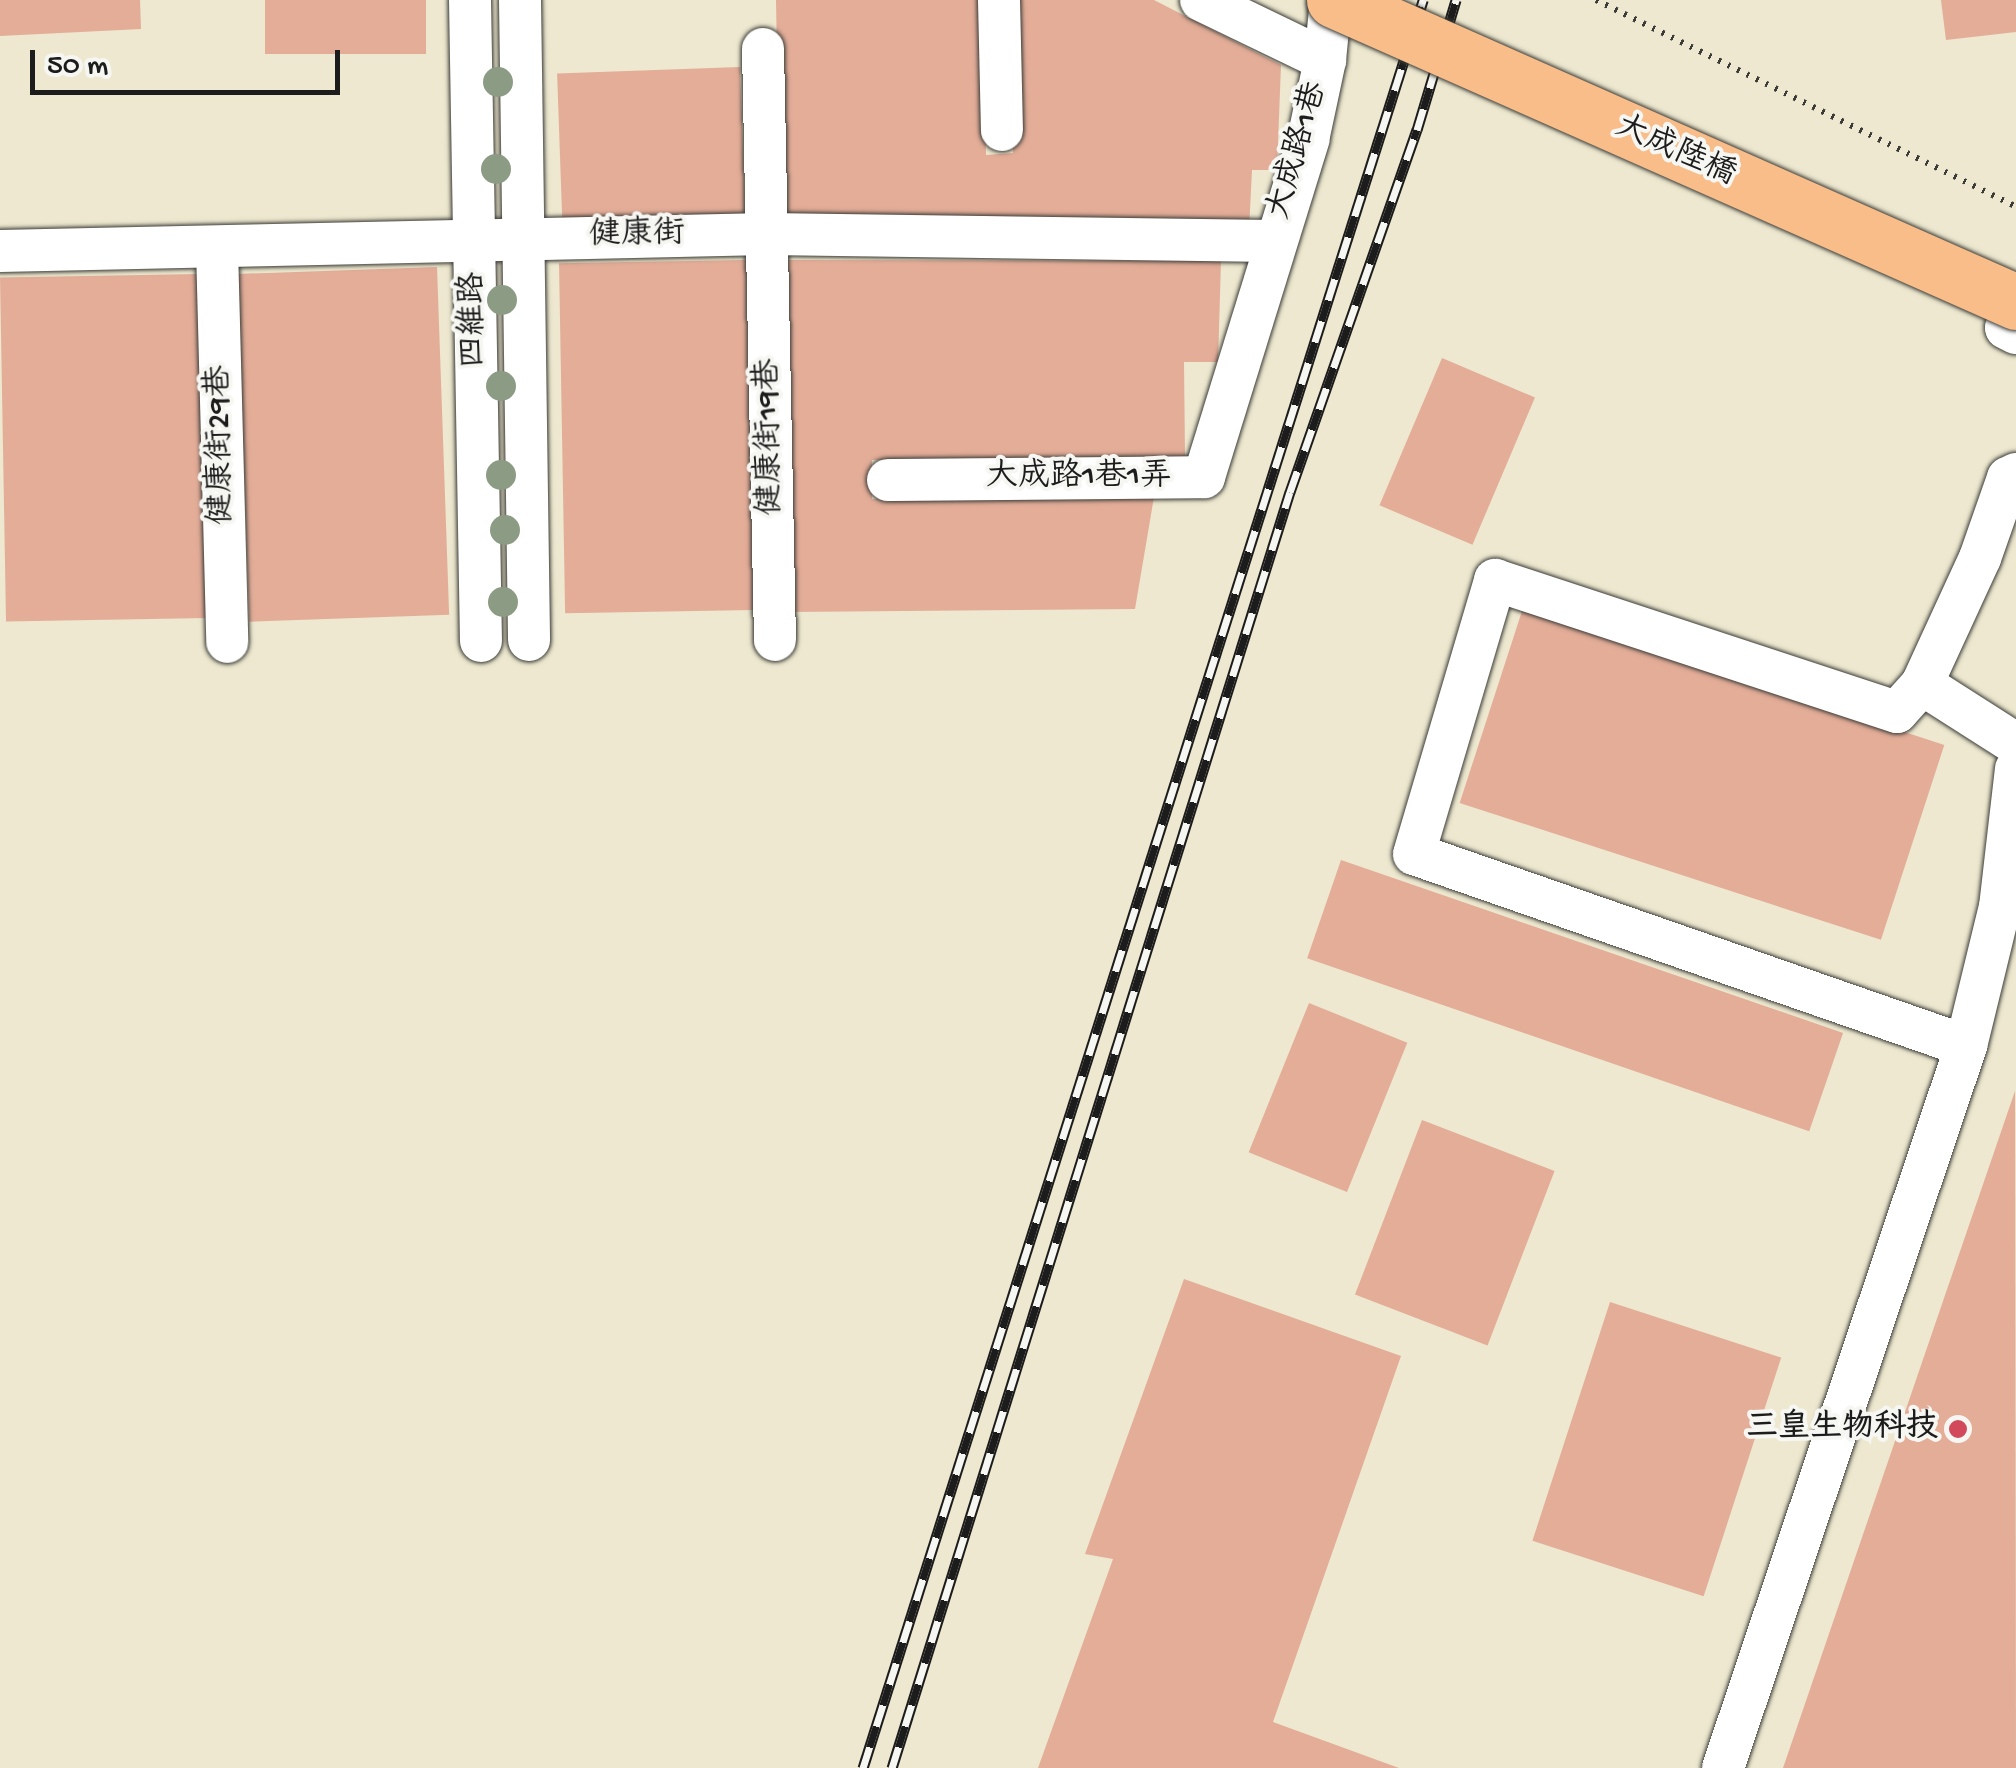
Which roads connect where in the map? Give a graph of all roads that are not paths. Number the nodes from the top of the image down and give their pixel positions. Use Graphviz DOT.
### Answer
graph roads {
  1 [pos="470,0"];
  2 [pos="520,0"];
  3 [pos="999,0"];
  4 [pos="1202,0"];
  5 [pos="1332,0"];
  6 [pos="762,50"];
  7 [pos="1325,60"];
  8 [pos="1002,130"];
  9 [pos="767,234"];
  10 [pos="521,238"];
  11 [pos="473,239"];
  12 [pos="1274,241"];
  13 [pos="217,248"];
  14 [pos="0,251"];
  15 [pos="2016,306"];
  16 [pos="2016,332"];
  17 [pos="2016,474"];
  18 [pos="888,480"];
  19 [pos="481,640"];
  20 [pos="529,640"];
  21 [pos="774,640"];
  22 [pos="227,642"];
  23 [pos="1922,684"];
  24 [pos="2016,744"];
  25 [pos="2016,769"];
  26 [pos="1966,1046"];
  27 [pos="1723,1768"];
  1 -- 11 [label="street, 四維路"];
  2 -- 10 [label="street, 四維路"];
  3 -- 8 [label="street"];
  4 -- 7 [label="street"];
  5 -- 7 [label="street, 大成路1巷"];
  5 -- 15 [label="main road, 大成陸橋, bridge"];
  6 -- 9 [label="street, 健康街19巷"];
  7 -- 12 [label="street, 大成路1巷"];
  9 -- 10 [label="street, 健康街"];
  9 -- 12 [label="street, 健康街"];
  9 -- 21 [label="street, 健康街19巷"];
  10 -- 11 [label="street, 健康街"];
  10 -- 20 [label="street, 四維路"];
  11 -- 13 [label="street, 健康街"];
  11 -- 19 [label="street, 四維路"];
  12 -- 18 [label="street, 大成路1巷1弄"];
  13 -- 14 [label="street, 健康街"];
  13 -- 22 [label="street, 健康街29巷"];
  15 -- 16 [label="street"];
  17 -- 23 [label="street"];
  23 -- 24 [label="street"];
  23 -- 26 [label="street"];
  25 -- 26 [label="street"];
  26 -- 27 [label="street"];
}
